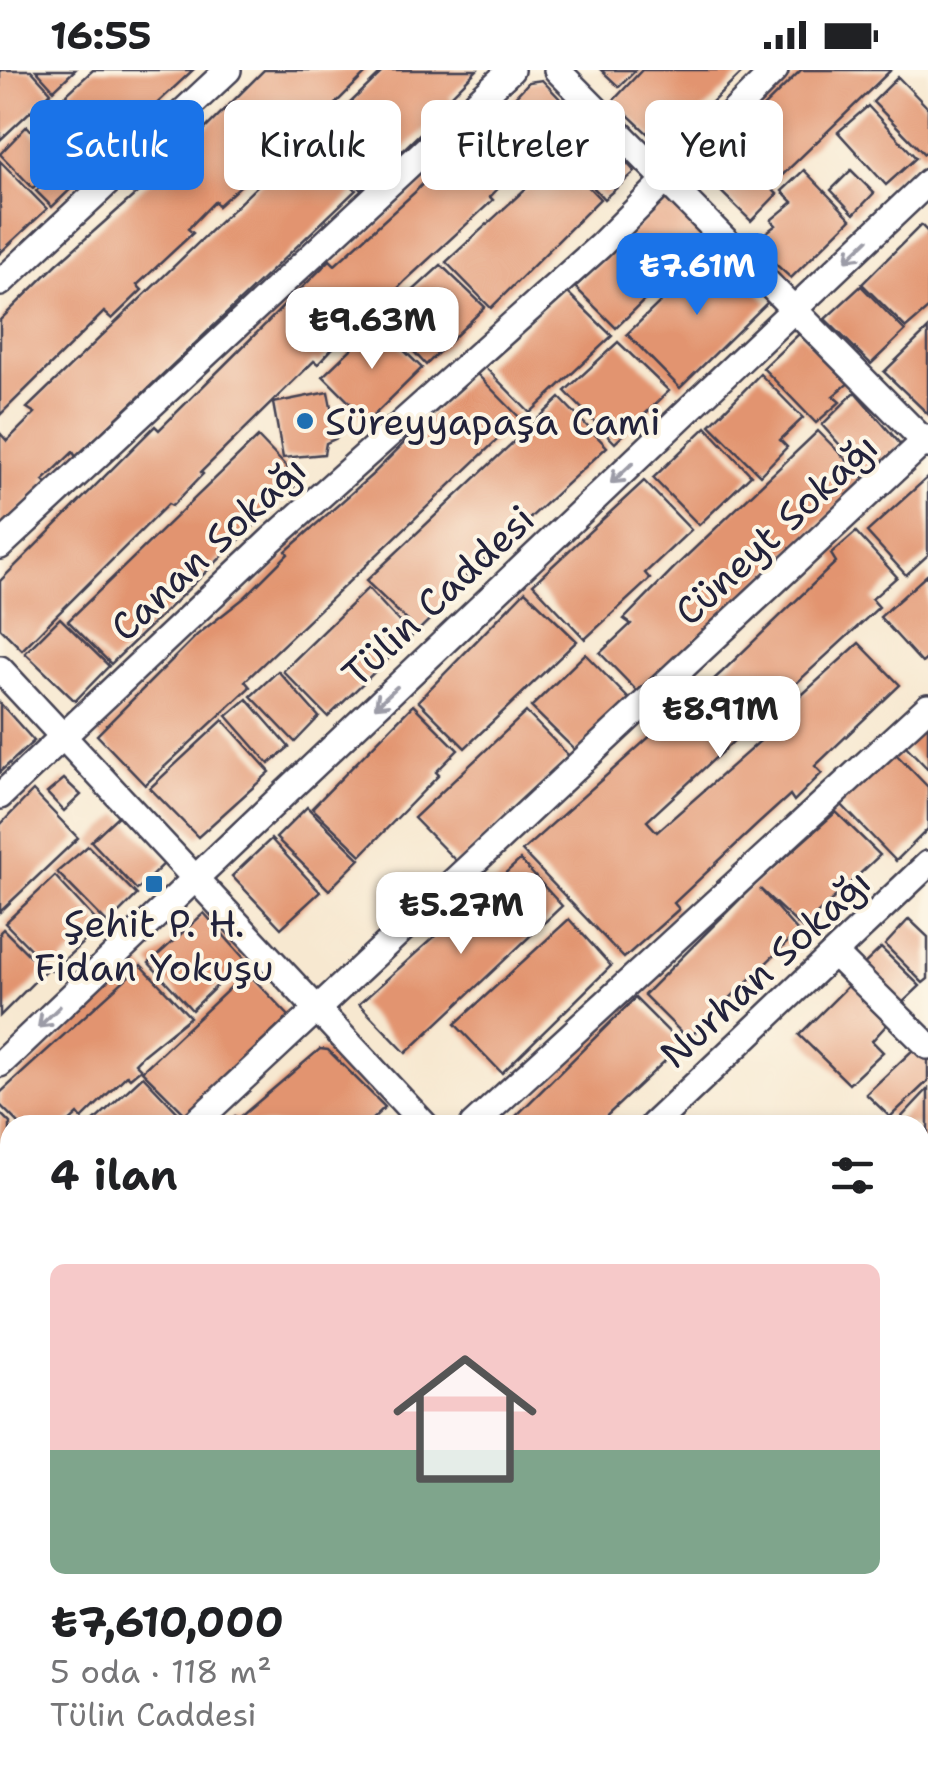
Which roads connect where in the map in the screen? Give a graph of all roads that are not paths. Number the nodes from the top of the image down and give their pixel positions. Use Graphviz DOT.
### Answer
graph roads {
  1 [pos="228,70"];
  2 [pos="510,70"];
  3 [pos="557,70"];
  4 [pos="775,70"];
  5 [pos="745,100"];
  6 [pos="645,156"];
  7 [pos="928,182"];
  8 [pos="655,190"];
  9 [pos="679,190"];
  10 [pos="0,283"];
  11 [pos="796,308"];
  12 [pos="927,441"];
  13 [pos="0,546"];
  14 [pos="0,669"];
  15 [pos="928,708"];
  16 [pos="62,734"];
  17 [pos="0,796"];
  18 [pos="928,864"];
  19 [pos="195,878"];
  20 [pos="835,954"];
  21 [pos="317,1011"];
  22 [pos="928,1046"];
  23 [pos="0,1064"];
  24 [pos="204,1115"];
  25 [pos="416,1115"];
  26 [pos="484,1115"];
  27 [pos="664,1115"];
  1 -- 10 [label="street"];
  2 -- 13 [label="street"];
  3 -- 6 [label="street"];
  4 -- 5 [label="street, Canan Sokağı"];
  7 -- 11 [label="street, Tülin Caddesi, one-way"];
  8 -- 16 [label="street, Canan Sokağı"];
  9 -- 11 [label="street"];
  11 -- 12 [label="street"];
  11 -- 19 [label="street, Tülin Caddesi, one-way"];
  12 -- 21 [label="street, Cüneyt Sokağı"];
  14 -- 16 [label="street"];
  15 -- 26 [label="street"];
  16 -- 17 [label="street, Canan Sokağı"];
  16 -- 19 [label="street"];
  18 -- 20 [label="street, Nurhan Sokağı"];
  19 -- 21 [label="street"];
  19 -- 23 [label="street, Tülin Caddesi, one-way"];
  20 -- 22 [label="street"];
  20 -- 27 [label="street, Nurhan Sokağı"];
  21 -- 24 [label="street, Cüneyt Sokağı"];
  21 -- 25 [label="street"];
}
